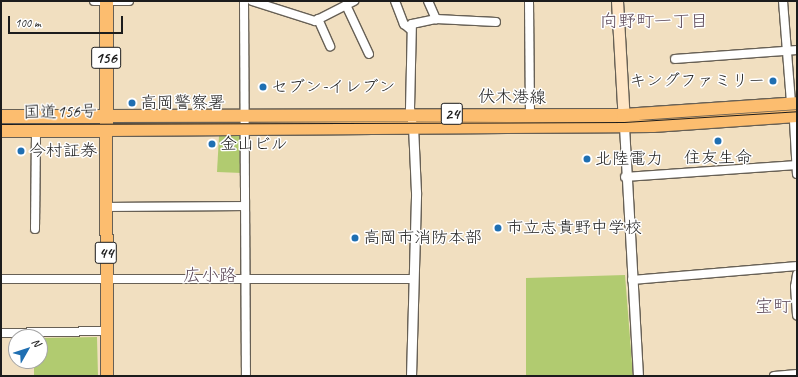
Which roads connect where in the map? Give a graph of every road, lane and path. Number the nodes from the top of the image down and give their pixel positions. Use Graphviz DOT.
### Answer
graph roads {
  1 [pos="94,1"];
  2 [pos="106,1"];
  3 [pos="129,1"];
  4 [pos="244,1"];
  5 [pos="252,1"];
  6 [pos="394,1"];
  7 [pos="428,1"];
  8 [pos="529,1"];
  9 [pos="617,1"];
  10 [pos="783,1"];
  11 [pos="350,3"];
  12 [pos="318,19"];
  13 [pos="436,20"];
  14 [pos="496,22"];
  15 [pos="410,29"];
  16 [pos="330,46"];
  17 [pos="787,50"];
  18 [pos="797,50"];
  19 [pos="369,54"];
  20 [pos="675,59"];
  21 [pos="794,103"];
  22 [pos="530,114"];
  23 [pos="244,115"];
  24 [pos="410,115"];
  25 [pos="1,116"];
  26 [pos="106,116"];
  27 [pos="796,118"];
  28 [pos="623,121"];
  29 [pos="413,127"];
  30 [pos="244,128"];
  31 [pos="529,128"];
  32 [pos="1,130"];
  33 [pos="106,130"];
  34 [pos="36,132"];
  35 [pos="797,165"];
  36 [pos="797,174"];
  37 [pos="625,177"];
  38 [pos="244,206"];
  39 [pos="106,207"];
  40 [pos="35,229"];
  41 [pos="797,266"];
  42 [pos="797,274"];
  43 [pos="1,278"];
  44 [pos="245,278"];
  45 [pos="106,279"];
  46 [pos="414,279"];
  47 [pos="632,280"];
  48 [pos="797,315"];
  49 [pos="106,331"];
  50 [pos="1,333"];
  51 [pos="797,374"];
  52 [pos="107,376"];
  53 [pos="246,376"];
  54 [pos="411,376"];
  55 [pos="638,376"];
  56 [pos="774,376"];
  1 -- 2 [label="street"];
  2 -- 3 [label="street"];
  2 -- 26 [label="highway, 国道156号 / 156"];
  4 -- 23 [label="street"];
  5 -- 12 [label="street"];
  6 -- 15 [label="street"];
  7 -- 13 [label="street"];
  8 -- 22 [label="street"];
  9 -- 28 [label="main road"];
  10 -- 17 [label="street"];
  11 -- 12 [label="street"];
  11 -- 19 [label="street"];
  12 -- 16 [label="street"];
  13 -- 14 [label="street"];
  13 -- 15 [label="street"];
  15 -- 24 [label="street"];
  17 -- 18 [label="street"];
  17 -- 20 [label="street"];
  17 -- 21 [label="street"];
  21 -- 28 [label="main road, 伏木港線 / 24"];
  22 -- 24 [label="main road, 伏木港線 / 24"];
  22 -- 28 [label="main road, 伏木港線 / 24"];
  22 -- 31 [label="street"];
  23 -- 24 [label="main road, 伏木港線 / 24"];
  23 -- 26 [label="main road, 伏木港線 / 24"];
  23 -- 30 [label="street"];
  24 -- 29 [label="street"];
  25 -- 26 [label="highway, 国道156号"];
  26 -- 33 [label="highway, 国道156号 / 156"];
  27 -- 28 [label="main road, 伏木港線 / 24"];
  27 -- 35 [label="street"];
  28 -- 31 [label="main road, 伏木港線 / 24"];
  28 -- 37 [label="street"];
  29 -- 30 [label="main road, 伏木港線 / 24"];
  29 -- 31 [label="main road, 伏木港線 / 24"];
  29 -- 46 [label="street"];
  30 -- 33 [label="main road, 伏木港線 / 24"];
  30 -- 38 [label="street"];
  32 -- 34 [label="highway, 国道156号"];
  33 -- 34 [label="highway, 国道156号"];
  33 -- 39 [label="main road, 44"];
  34 -- 40 [label="street"];
  35 -- 36 [label="street"];
  35 -- 37 [label="street"];
  37 -- 47 [label="street"];
  38 -- 39 [label="street"];
  38 -- 44 [label="street"];
  39 -- 45 [label="main road, 44"];
  41 -- 47 [label="street"];
  42 -- 48 [label="street"];
  43 -- 45 [label="street"];
  44 -- 45 [label="street"];
  44 -- 46 [label="street"];
  44 -- 53 [label="street"];
  45 -- 49 [label="main road, 44"];
  46 -- 54 [label="street"];
  47 -- 55 [label="street"];
  49 -- 50 [label="street"];
  49 -- 52 [label="main road, 44"];
  51 -- 56 [label="street"];
}
